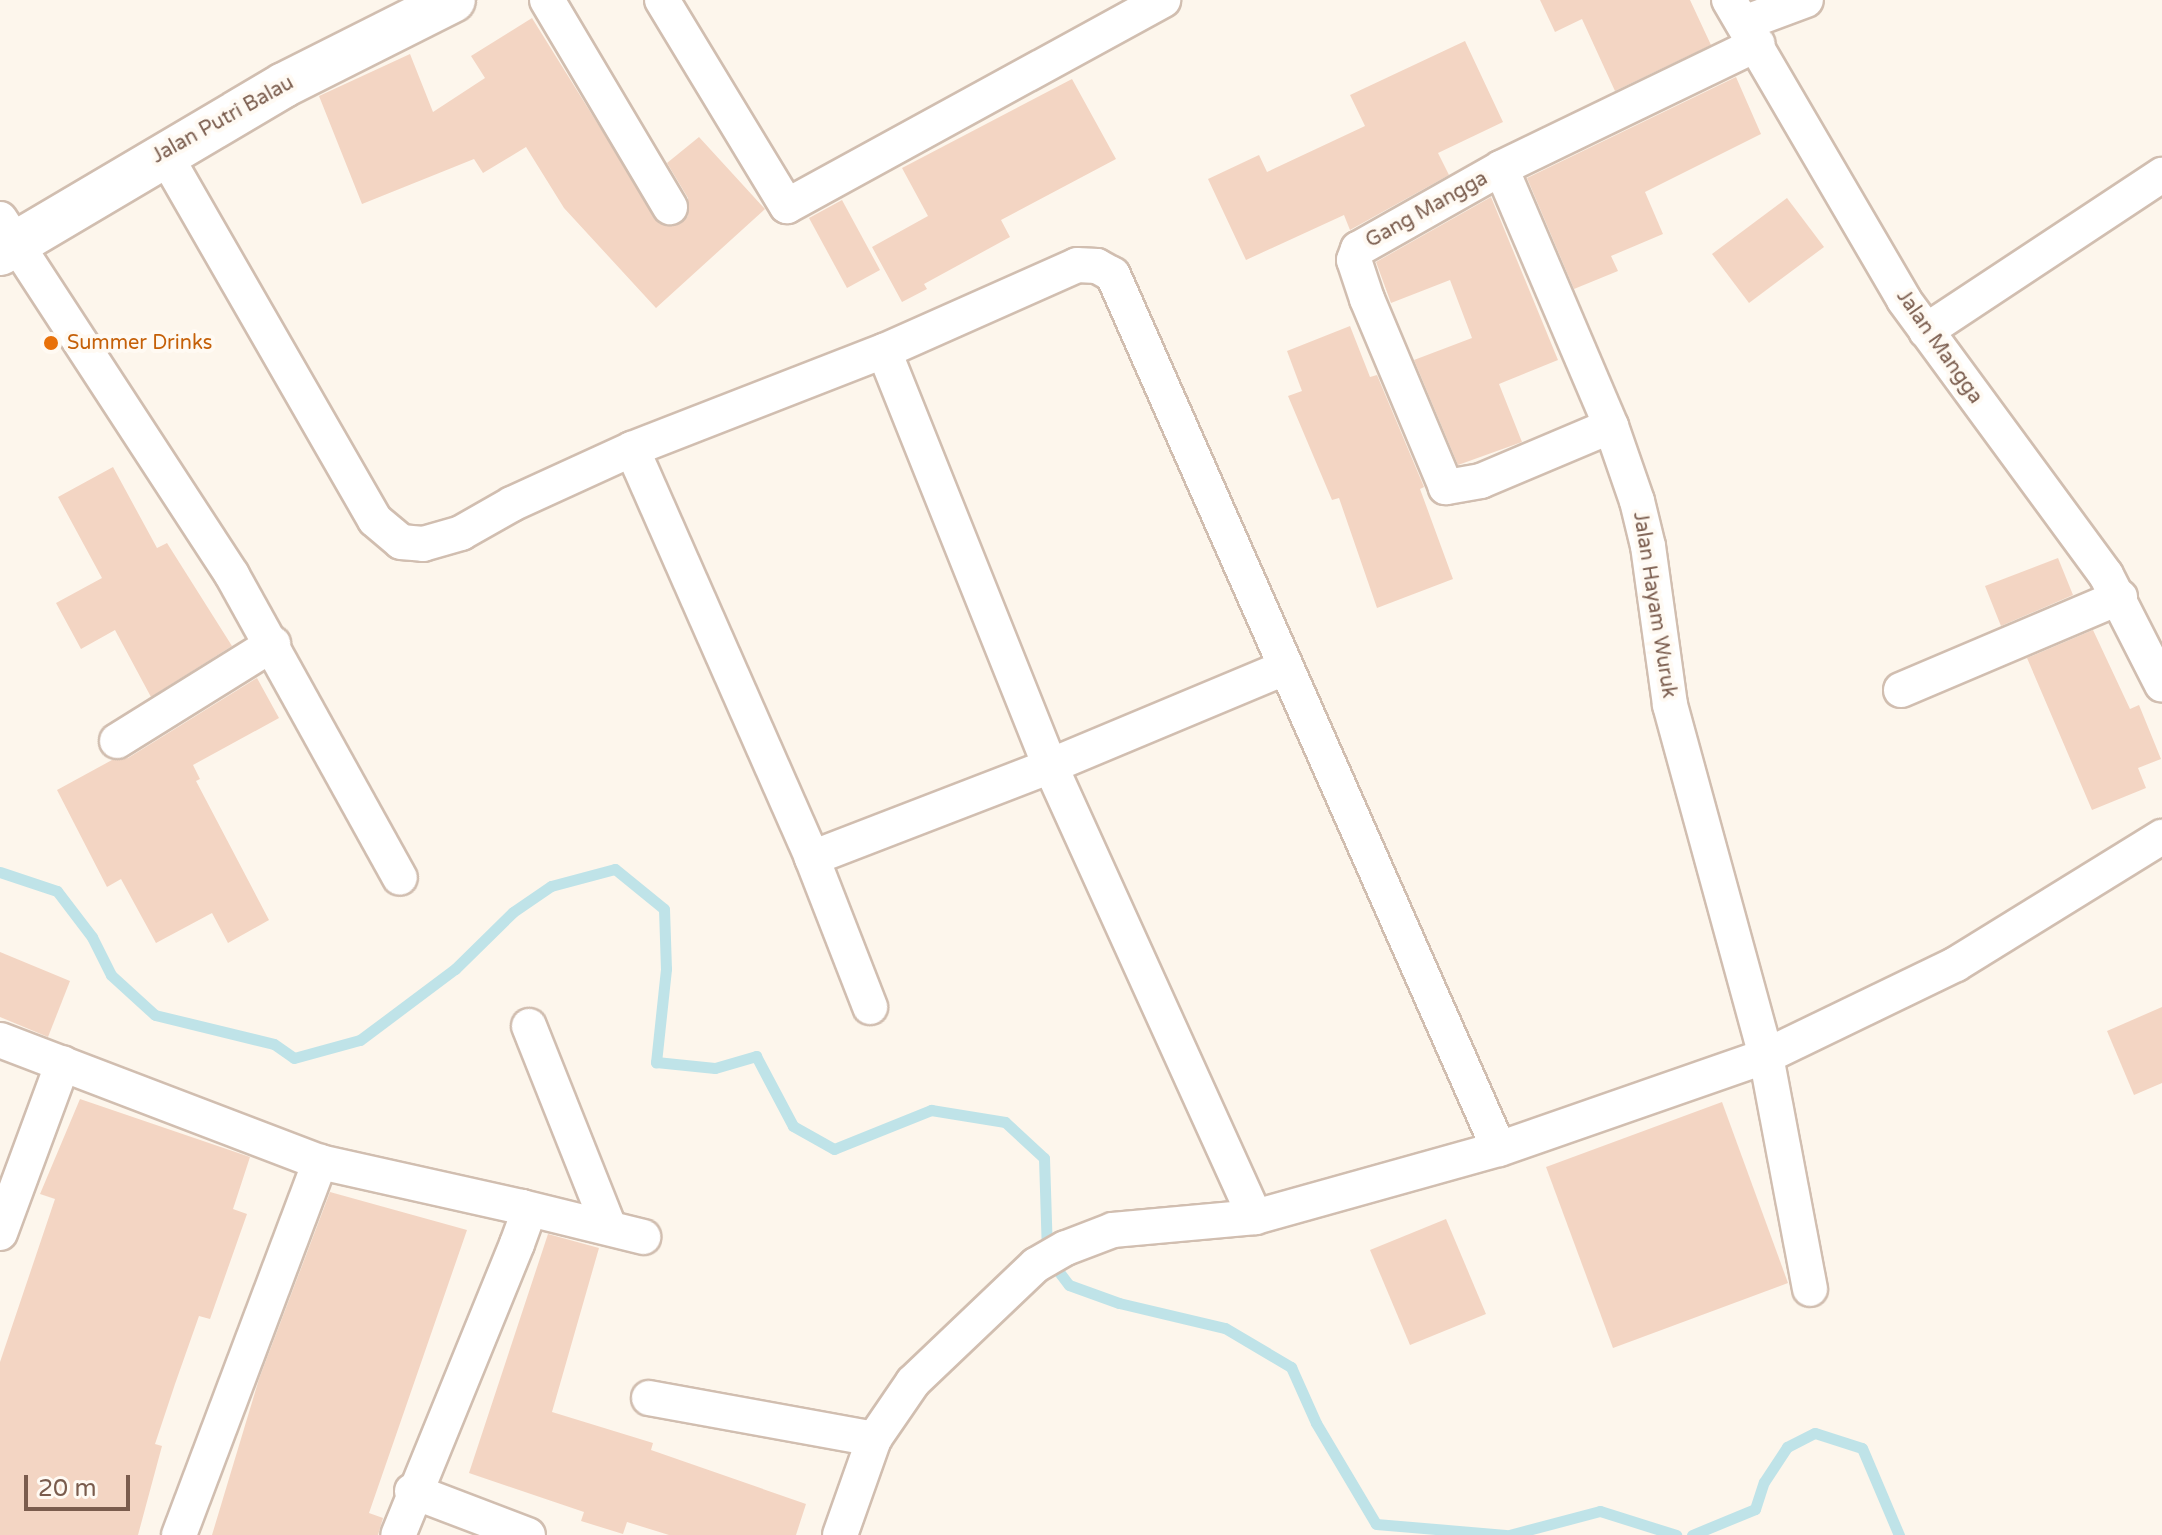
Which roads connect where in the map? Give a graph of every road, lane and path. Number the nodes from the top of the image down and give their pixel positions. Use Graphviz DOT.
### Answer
graph roads {
  1 [pos="453,0"];
  2 [pos="547,0"];
  3 [pos="662,0"];
  4 [pos="1163,0"];
  5 [pos="1806,0"];
  6 [pos="408,10"];
  7 [pos="1743,22"];
  8 [pos="164,153"];
  9 [pos="1501,168"];
  10 [pos="2162,175"];
  11 [pos="670,207"];
  12 [pos="5,239"];
  13 [pos="1926,331"];
  14 [pos="884,351"];
  15 [pos="1611,426"];
  16 [pos="632,449"];
  17 [pos="2120,597"];
  18 [pos="273,644"];
  19 [pos="1284,668"];
  20 [pos="2162,685"];
  21 [pos="1901,690"];
  22 [pos="117,741"];
  23 [pos="1050,766"];
  24 [pos="2162,837"];
  25 [pos="812,858"];
  26 [pos="400,878"];
  27 [pos="870,1007"];
  28 [pos="529,1026"];
  29 [pos="0,1040"];
  30 [pos="1766,1056"];
  31 [pos="63,1063"];
  32 [pos="1499,1149"];
  33 [pos="320,1162"];
  34 [pos="522,1207"];
  35 [pos="1255,1217"];
  36 [pos="608,1225"];
  37 [pos="0,1233"];
  38 [pos="643,1237"];
  39 [pos="1810,1289"];
  40 [pos="649,1398"];
  41 [pos="874,1439"];
  42 [pos="412,1491"];
  43 [pos="179,1535"];
  44 [pos="398,1535"];
  45 [pos="528,1535"];
  46 [pos="840,1535"];
  1 -- 6 [label="main road, Jalan Putri Balau"];
  2 -- 11 [label="street"];
  3 -- 4 [label="street"];
  5 -- 7 [label="street, Gang Mangga"];
  6 -- 8 [label="main road, Jalan Putri Balau"];
  7 -- 9 [label="street, Gang Mangga"];
  7 -- 13 [label="street, Jalan Mangga"];
  8 -- 12 [label="main road, Jalan Putri Balau"];
  8 -- 16 [label="street"];
  9 -- 15 [label="street, Jalan Hayam Wuruk"];
  9 -- 15 [label="street, Gang Mangga"];
  10 -- 13 [label="street"];
  12 -- 18 [label="street"];
  13 -- 17 [label="street, Jalan Mangga"];
  14 -- 16 [label="street"];
  14 -- 19 [label="street"];
  14 -- 23 [label="street"];
  15 -- 30 [label="street, Jalan Hayam Wuruk"];
  16 -- 25 [label="street"];
  17 -- 20 [label="street, Jalan Mangga"];
  17 -- 21 [label="street"];
  18 -- 22 [label="street"];
  18 -- 26 [label="street"];
  19 -- 23 [label="street"];
  19 -- 32 [label="street"];
  23 -- 25 [label="street"];
  23 -- 35 [label="street"];
  24 -- 30 [label="street"];
  25 -- 27 [label="street"];
  28 -- 36 [label="street"];
  29 -- 31 [label="street"];
  30 -- 32 [label="street"];
  30 -- 39 [label="street, Jalan Hayam Wuruk"];
  31 -- 33 [label="street"];
  31 -- 37 [label="street"];
  32 -- 35 [label="street"];
  33 -- 34 [label="street"];
  33 -- 43 [label="street"];
  34 -- 36 [label="street"];
  34 -- 42 [label="street"];
  35 -- 41 [label="street"];
  36 -- 38 [label="street"];
  40 -- 41 [label="street"];
  41 -- 46 [label="street"];
  42 -- 44 [label="street"];
  42 -- 45 [label="street"];
}
